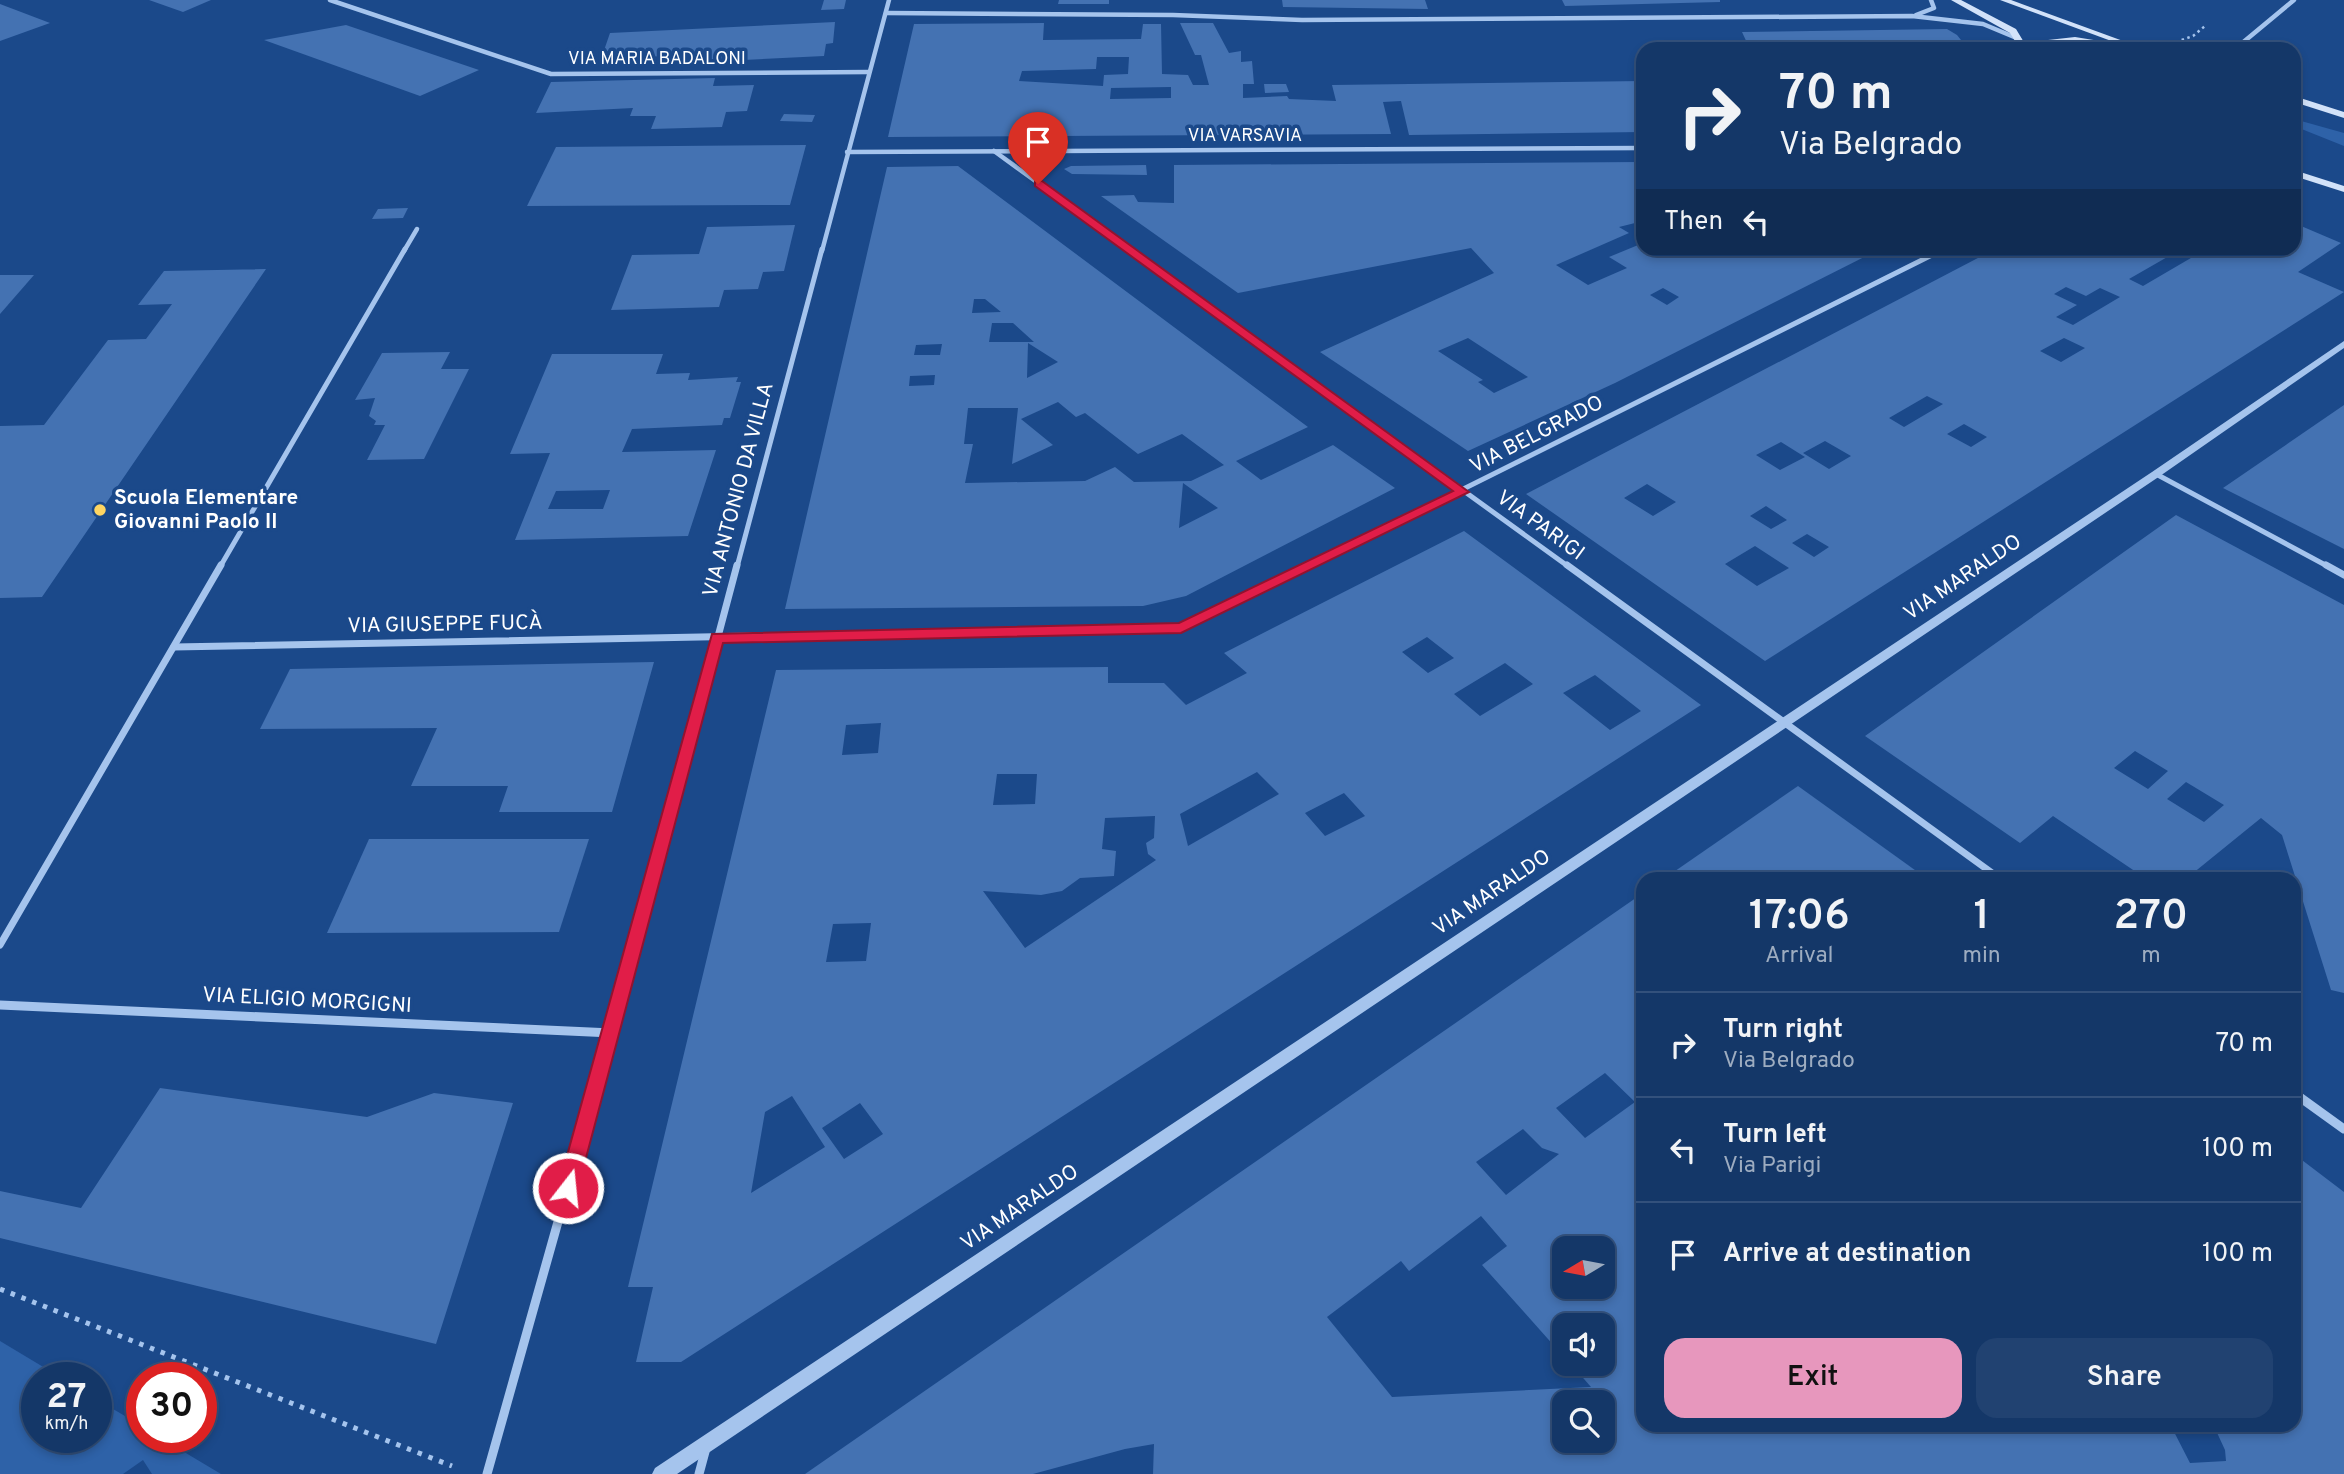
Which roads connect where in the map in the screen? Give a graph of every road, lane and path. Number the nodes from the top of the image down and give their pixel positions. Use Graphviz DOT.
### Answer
graph roads {
  1 [pos="330,0"];
  2 [pos="889,0"];
  3 [pos="1931,0"];
  4 [pos="1955,0"];
  5 [pos="2004,0"];
  6 [pos="2294,0"];
  7 [pos="886,13"];
  8 [pos="1912,16"];
  9 [pos="2211,21"];
  10 [pos="2016,42"];
  11 [pos="2019,42"];
  12 [pos="2050,42"];
  13 [pos="2095,42"];
  14 [pos="2121,42"];
  15 [pos="2165,42"];
  16 [pos="2243,42"];
  17 [pos="869,72"];
  18 [pos="2301,101"];
  19 [pos="2344,115"];
  20 [pos="1636,148"];
  21 [pos="993,151"];
  22 [pos="847,152"];
  23 [pos="2301,175"];
  24 [pos="2344,189"];
  25 [pos="417,229"];
  26 [pos="1930,256"];
  27 [pos="2344,344"];
  28 [pos="2155,474"];
  29 [pos="1462,492"];
  30 [pos="2344,575"];
  31 [pos="717,638"];
  32 [pos="174,647"];
  33 [pos="1785,723"];
  34 [pos="1991,872"];
  35 [pos="0,945"];
  36 [pos="0,1005"];
  37 [pos="612,1033"];
  38 [pos="2301,1098"];
  39 [pos="2344,1129"];
  40 [pos="0,1289"];
  41 [pos="708,1441"];
  42 [pos="461,1469"];
  43 [pos="487,1474"];
  44 [pos="661,1474"];
  45 [pos="699,1474"];
  1 -- 17 [label="street, VIA MARIA BADALONI"];
  2 -- 7 [label="street, VIA ANTONIO DA VILLA"];
  3 -- 8 [label="street"];
  4 -- 11 [label="main road"];
  5 -- 14 [label="main road"];
  6 -- 16 [label="street"];
  7 -- 8 [label="street"];
  7 -- 17 [label="street, VIA ANTONIO DA VILLA"];
  8 -- 10 [label="street"];
  9 -- 15 [label="path"];
  12 -- 13 [label="main road"];
  17 -- 22 [label="street, VIA ANTONIO DA VILLA"];
  18 -- 19 [label="main road"];
  20 -- 21 [label="street, VIA VARSAVIA"];
  21 -- 22 [label="street, VIA VARSAVIA"];
  21 -- 29 [label="street, VIA PARIGI"];
  22 -- 31 [label="street, VIA ANTONIO DA VILLA"];
  23 -- 24 [label="main road"];
  25 -- 32 [label="street"];
  26 -- 29 [label="street, VIA BELGRADO"];
  27 -- 28 [label="street, VIA MARALDO"];
  28 -- 30 [label="street"];
  28 -- 33 [label="street, VIA MARALDO"];
  29 -- 31 [label="street, VIA BELGRADO"];
  29 -- 33 [label="street, VIA PARIGI"];
  31 -- 32 [label="street, VIA GIUSEPPE FUCÀ"];
  31 -- 37 [label="street, VIA ANTONIO DA VILLA"];
  32 -- 35 [label="street"];
  33 -- 34 [label="street, VIA PARIGI"];
  33 -- 41 [label="street, VIA MARALDO"];
  36 -- 37 [label="street, VIA ELIGIO MORGIGNI"];
  37 -- 43 [label="street, VIA ANTONIO DA VILLA"];
  38 -- 39 [label="street"];
  40 -- 42 [label="path"];
  41 -- 44 [label="street, VIA MARALDO"];
  41 -- 45 [label="street"];
}
